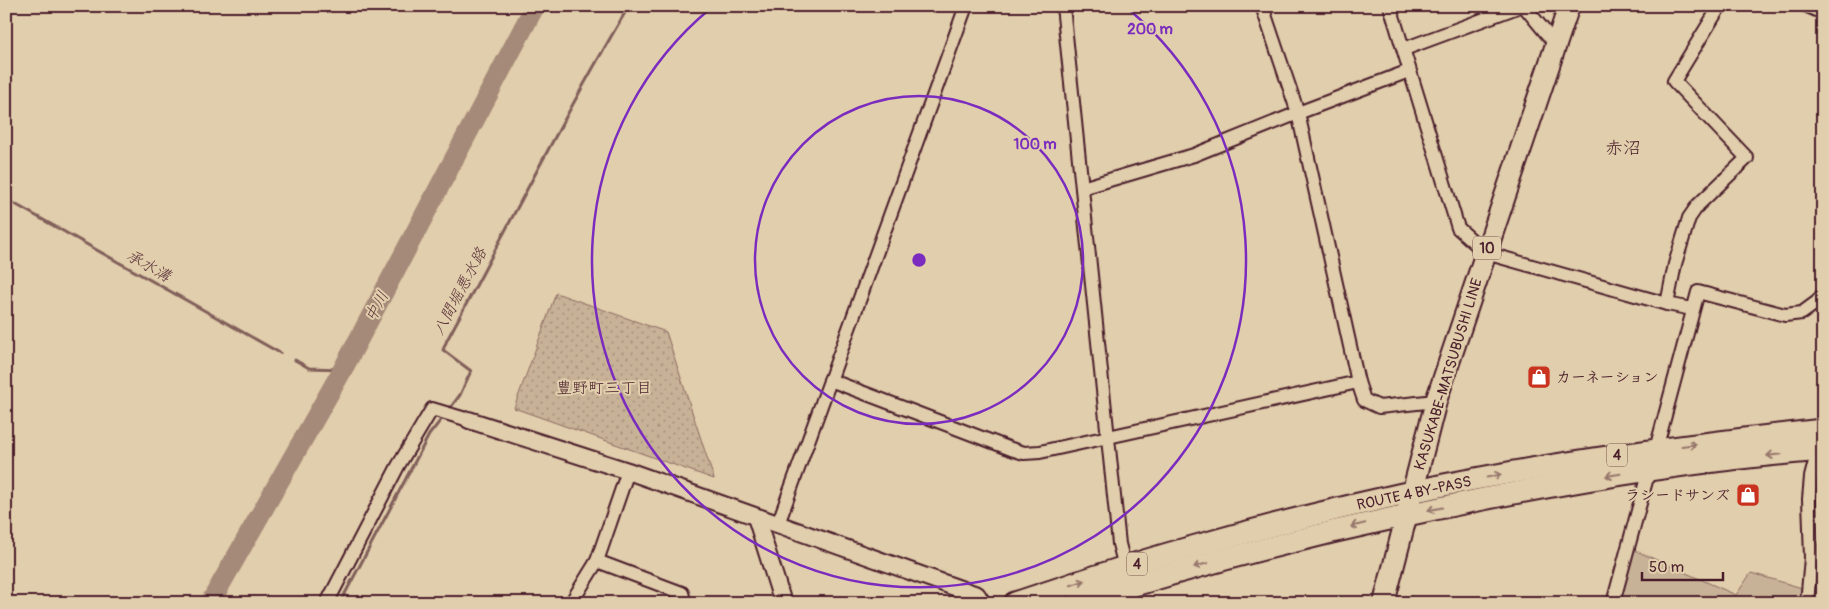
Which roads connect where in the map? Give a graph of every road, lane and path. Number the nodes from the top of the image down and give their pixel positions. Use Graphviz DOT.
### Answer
graph roads {
  1 [pos="966,6"];
  2 [pos="1063,6"];
  3 [pos="1262,6"];
  4 [pos="1390,6"];
  5 [pos="1520,6"];
  6 [pos="1524,6"];
  7 [pos="1569,6"];
  8 [pos="1720,6"];
  9 [pos="1807,6"];
  10 [pos="1823,13"];
  11 [pos="1556,45"];
  12 [pos="1404,49"];
  13 [pos="1409,71"];
  14 [pos="1298,113"];
  15 [pos="1082,188"];
  16 [pos="1486,252"];
  17 [pos="1823,294"];
  18 [pos="1667,304"];
  19 [pos="1692,309"];
  20 [pos="830,380"];
  21 [pos="1358,382"];
  22 [pos="1436,401"];
  23 [pos="461,418"];
  24 [pos="1108,438"];
  25 [pos="1821,443"];
  26 [pos="1656,449"];
  27 [pos="1649,470"];
  28 [pos="628,471"];
  29 [pos="1412,492"];
  30 [pos="1406,515"];
  31 [pos="756,517"];
  32 [pos="778,524"];
  33 [pos="597,561"];
  34 [pos="1125,567"];
  35 [pos="327,603"];
  36 [pos="571,603"];
  37 [pos="685,603"];
  38 [pos="783,603"];
  39 [pos="982,603"];
  40 [pos="1014,603"];
  41 [pos="1077,603"];
  42 [pos="1384,603"];
  43 [pos="1613,603"];
  44 [pos="1807,603"];
  1 -- 20 [label="street"];
  2 -- 15 [label="street"];
  3 -- 14 [label="street"];
  4 -- 12 [label="street"];
  5 -- 12 [label="street"];
  6 -- 11 [label="street"];
  7 -- 11 [label="main road, KASUKABE-MATSUBUSHI LINE / 10"];
  8 -- 18 [label="street"];
  9 -- 10 [label="street"];
  11 -- 16 [label="main road, KASUKABE-MATSUBUSHI LINE / 10"];
  12 -- 13 [label="street"];
  13 -- 14 [label="street"];
  13 -- 16 [label="street"];
  14 -- 15 [label="street"];
  14 -- 21 [label="street"];
  15 -- 24 [label="street"];
  16 -- 18 [label="street"];
  16 -- 22 [label="main road, KASUKABE-MATSUBUSHI LINE / 10"];
  17 -- 19 [label="street"];
  18 -- 19 [label="street"];
  19 -- 26 [label="street"];
  20 -- 24 [label="street"];
  20 -- 32 [label="street"];
  21 -- 22 [label="street"];
  21 -- 24 [label="street"];
  22 -- 29 [label="main road, KASUKABE-MATSUBUSHI LINE / 10"];
  23 -- 28 [label="street"];
  23 -- 35 [label="street"];
  24 -- 34 [label="street"];
  26 -- 25 [label="highway, ROUTE 4 BY-PASS / 4, one-way"];
  25 -- 27 [label="highway, ROUTE 4 BY-PASS / 4, one-way"];
  25 -- 44 [label="street"];
  29 -- 26 [label="highway, ROUTE 4 BY-PASS / 4, one-way"];
  27 -- 30 [label="highway, ROUTE 4 BY-PASS / 4, one-way"];
  27 -- 43 [label="street"];
  28 -- 31 [label="street"];
  28 -- 33 [label="street"];
  29 -- 30 [label="main road, KASUKABE-MATSUBUSHI LINE / 10"];
  29 -- 34 [label="highway, ROUTE 4 BY-PASS / 4"];
  30 -- 41 [label="highway, ROUTE 4 BY-PASS / 4, one-way"];
  30 -- 42 [label="main road, KASUKABE-MATSUBUSHI LINE / 10"];
  31 -- 32 [label="street"];
  31 -- 38 [label="street"];
  32 -- 39 [label="street"];
  33 -- 36 [label="street"];
  33 -- 37 [label="street"];
  40 -- 34 [label="highway, ROUTE 4 BY-PASS / 4, one-way"];
}
